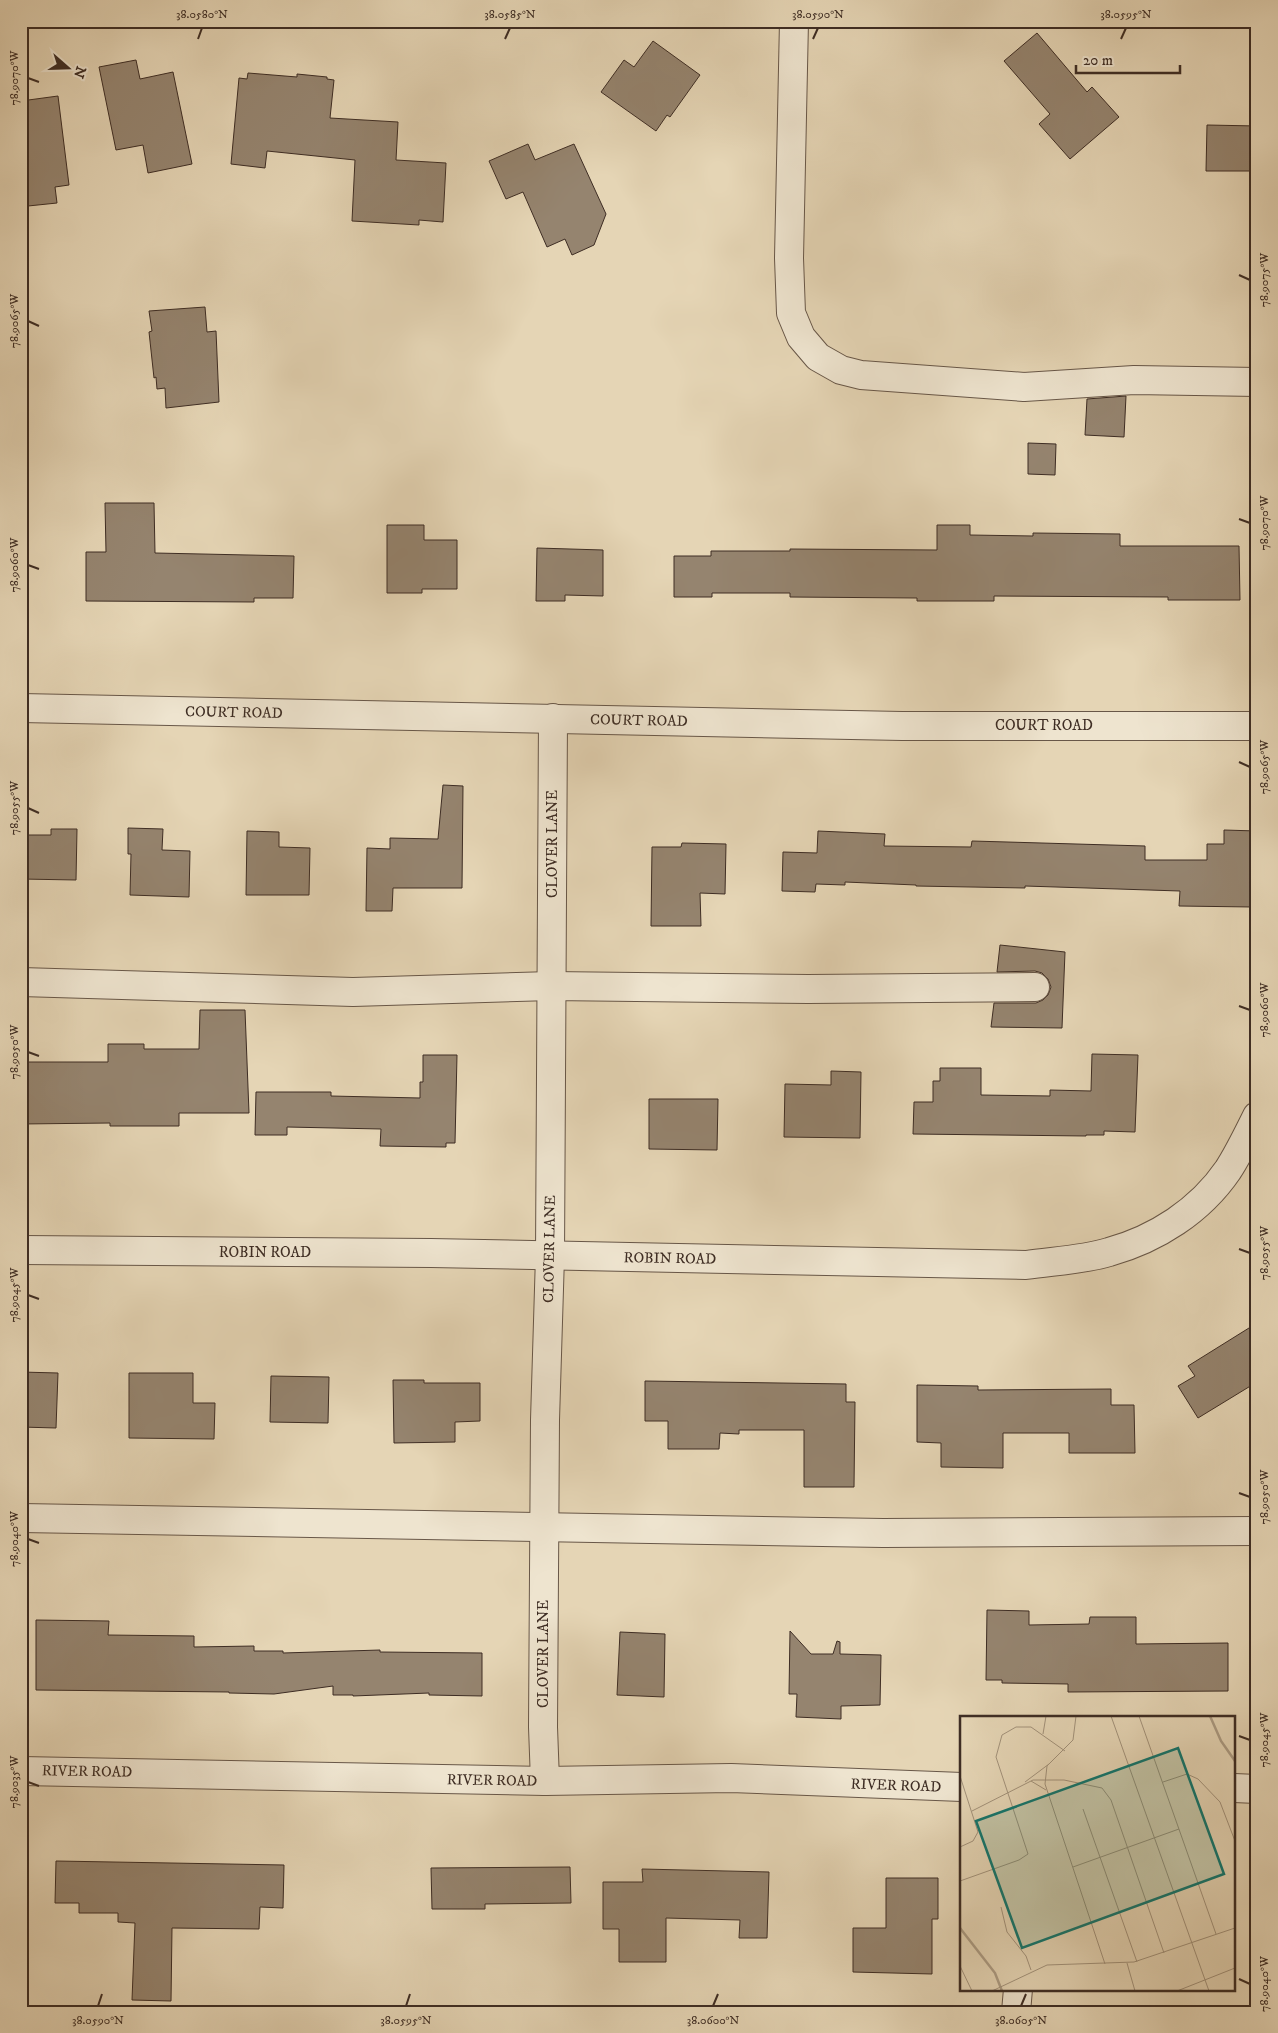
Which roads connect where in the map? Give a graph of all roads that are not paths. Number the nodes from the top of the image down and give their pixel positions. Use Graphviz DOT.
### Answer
graph roads {
  1 [pos="794,21"];
  2 [pos="1257,382"];
  3 [pos="21,708"];
  4 [pos="553,718"];
  5 [pos="1257,726"];
  6 [pos="21,982"];
  7 [pos="551,986"];
  8 [pos="1035,987"];
  9 [pos="1257,1116"];
  10 [pos="21,1250"];
  11 [pos="550,1256"];
  12 [pos="21,1518"];
  13 [pos="544,1528"];
  14 [pos="1257,1531"];
  15 [pos="21,1771"];
  16 [pos="545,1781"];
  17 [pos="960,1787"];
  18 [pos="1236,1788"];
  19 [pos="1257,1788"];
  20 [pos="1018,1990"];
  21 [pos="1016,2012"];
  1 -- 2 [label="street"];
  3 -- 4 [label="street, COURT ROAD"];
  4 -- 5 [label="street, COURT ROAD"];
  4 -- 7 [label="street, CLOVER LANE"];
  6 -- 7 [label="street"];
  7 -- 8 [label="street"];
  7 -- 11 [label="street, CLOVER LANE"];
  9 -- 11 [label="street, ROBIN ROAD"];
  10 -- 11 [label="street, ROBIN ROAD"];
  11 -- 13 [label="street, CLOVER LANE"];
  12 -- 13 [label="street"];
  13 -- 14 [label="street"];
  13 -- 16 [label="street, CLOVER LANE"];
  15 -- 16 [label="street, RIVER ROAD"];
  16 -- 17 [label="street, RIVER ROAD"];
  18 -- 19 [label="street"];
  20 -- 21 [label="street"];
}
